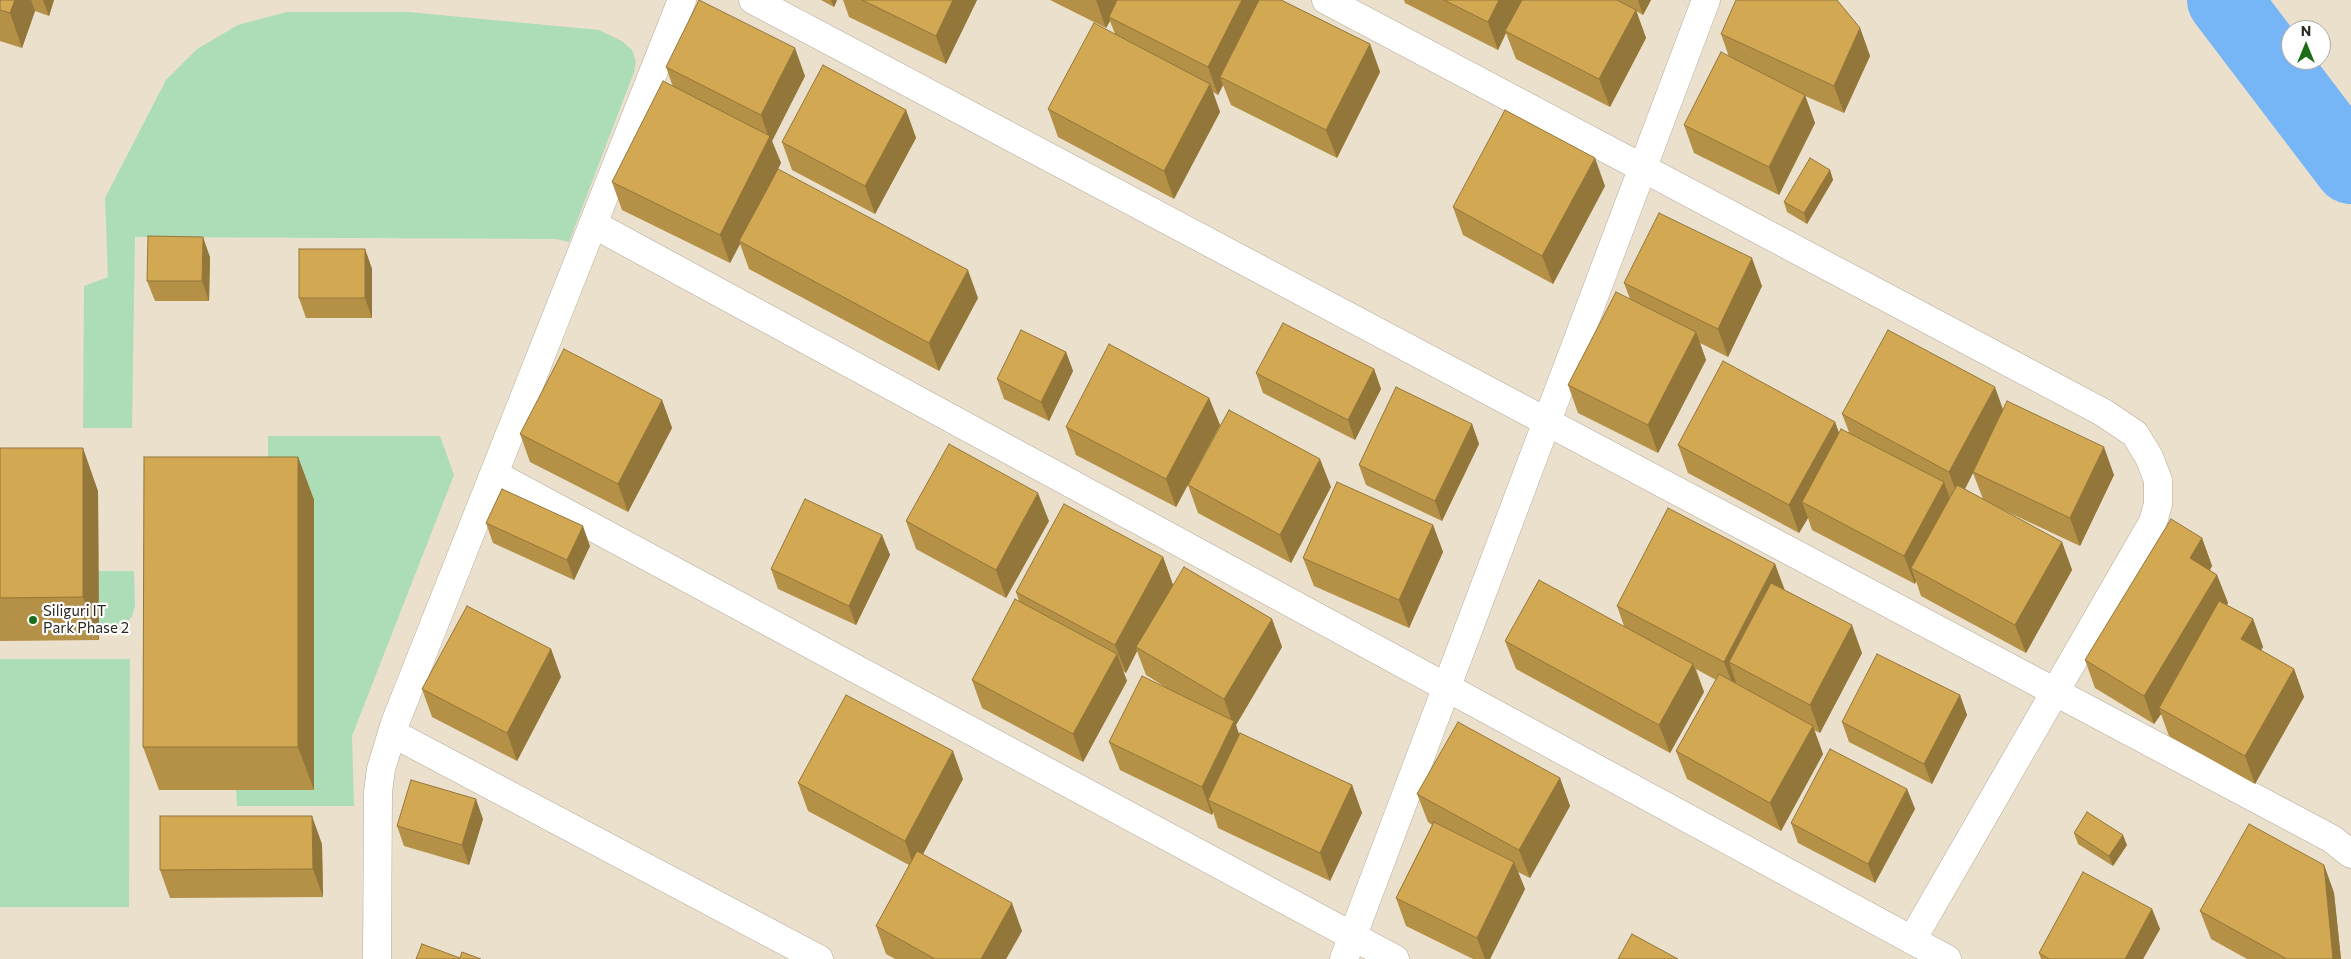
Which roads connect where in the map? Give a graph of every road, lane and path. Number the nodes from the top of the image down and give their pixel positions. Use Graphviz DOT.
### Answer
graph roads {
  1 [pos="682,0"];
  2 [pos="753,0"];
  3 [pos="1326,0"];
  4 [pos="1706,0"];
  5 [pos="1642,168"];
  6 [pos="593,224"];
  7 [pos="1546,423"];
  8 [pos="494,474"];
  9 [pos="1447,687"];
  10 [pos="2055,693"];
  11 [pos="392,733"];
  12 [pos="2351,854"];
  13 [pos="1912,940"];
  14 [pos="1348,948"];
  15 [pos="377,959"];
  16 [pos="819,959"];
  17 [pos="1395,959"];
  18 [pos="1947,959"];
  1 -- 6 [label="street"];
  2 -- 7 [label="street"];
  3 -- 5 [label="street"];
  4 -- 5 [label="street"];
  5 -- 7 [label="street"];
  5 -- 10 [label="street"];
  6 -- 8 [label="street"];
  6 -- 9 [label="street"];
  7 -- 9 [label="street"];
  7 -- 10 [label="street"];
  8 -- 11 [label="street"];
  8 -- 14 [label="street"];
  9 -- 13 [label="street"];
  9 -- 14 [label="street"];
  10 -- 12 [label="street"];
  10 -- 13 [label="street"];
  11 -- 15 [label="street"];
  11 -- 16 [label="street"];
  13 -- 18 [label="street"];
  14 -- 17 [label="street"];
}
